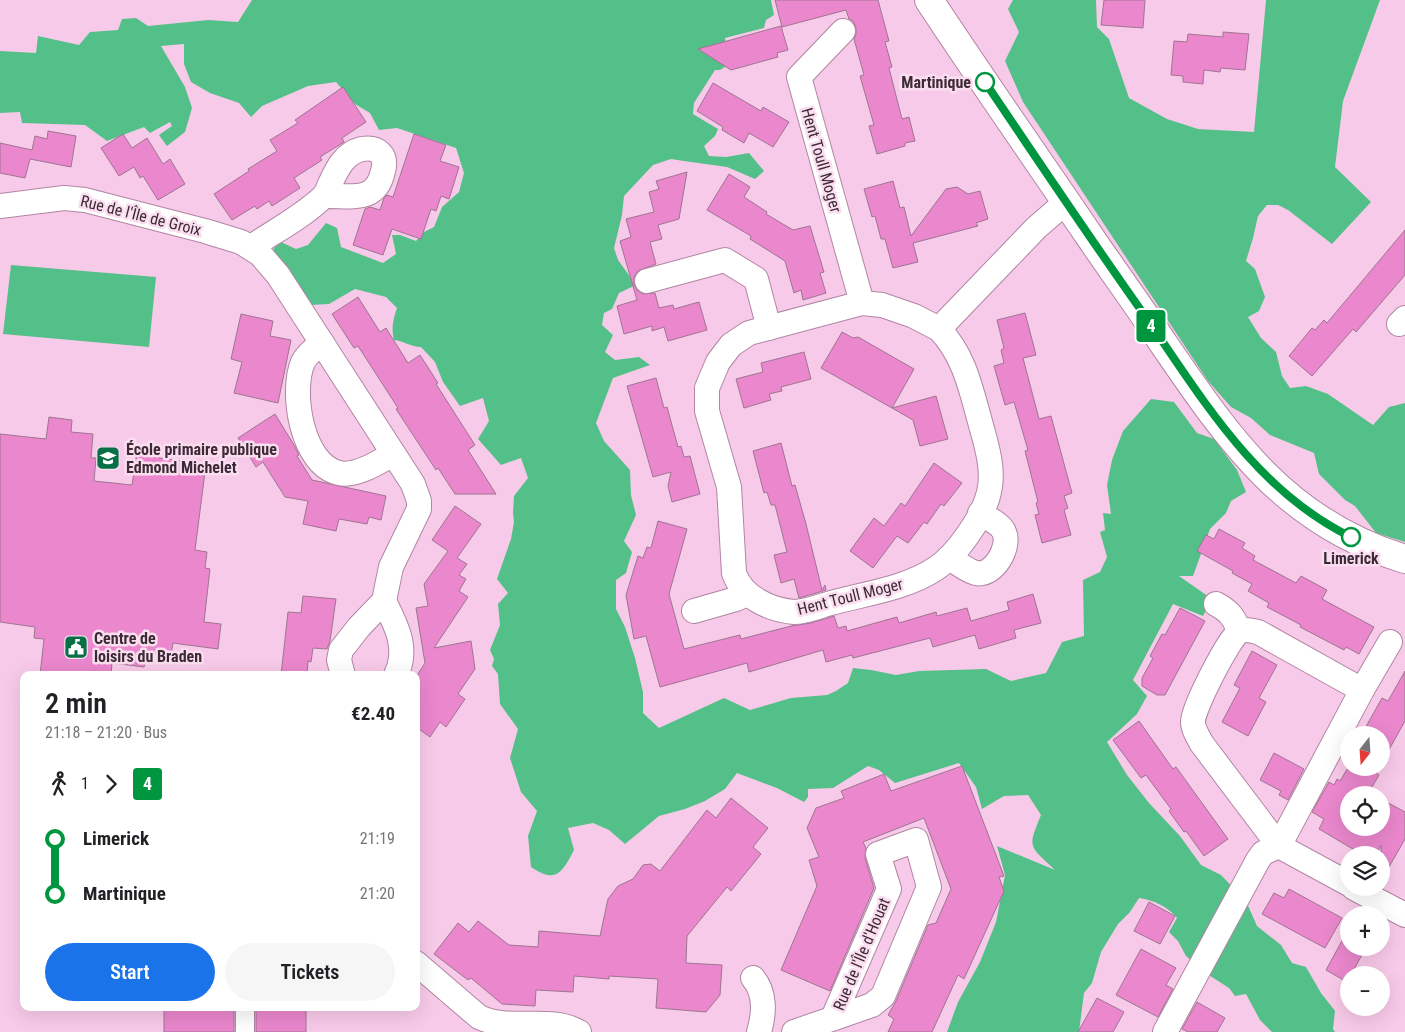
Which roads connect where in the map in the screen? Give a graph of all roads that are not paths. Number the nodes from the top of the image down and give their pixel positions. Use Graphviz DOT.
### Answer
graph roads {
  1 [pos="929,0"];
  2 [pos="843,31"];
  3 [pos="325,196"];
  4 [pos="1066,202"];
  5 [pos="0,206"];
  6 [pos="251,247"];
  7 [pos="647,281"];
  8 [pos="862,303"];
  9 [pos="769,328"];
  10 [pos="938,329"];
  11 [pos="322,343"];
  12 [pos="392,454"];
  13 [pos="980,513"];
  14 [pos="949,558"];
  15 [pos="1405,560"];
  16 [pos="747,594"];
  17 [pos="384,601"];
  18 [pos="1216,604"];
  19 [pos="694,611"];
  20 [pos="1239,631"];
  21 [pos="1390,642"];
  22 [pos="343,671"];
  23 [pos="397,671"];
  24 [pos="1362,690"];
  25 [pos="1279,846"];
  26 [pos="1340,879"];
  27 [pos="1369,896"];
  28 [pos="1405,915"];
  29 [pos="420,966"];
  30 [pos="753,978"];
  31 [pos="245,1011"];
  32 [pos="833,1018"];
  33 [pos="245,1032"];
  34 [pos="579,1032"];
  35 [pos="759,1032"];
  36 [pos="794,1032"];
  37 [pos="1165,1032"];
  1 -- 4 [label="street"];
  2 -- 8 [label="street, Hent Toull Moger"];
  3 -- 6 [label="street"];
  4 -- 10 [label="street"];
  4 -- 15 [label="street"];
  5 -- 6 [label="street, Rue de l'Île de Groix"];
  6 -- 11 [label="street, Rue de l'Île de Groix"];
  7 -- 9 [label="street"];
  8 -- 9 [label="street, Hent Toull Moger"];
  8 -- 10 [label="street, Hent Toull Moger"];
  9 -- 16 [label="street, Hent Toull Moger"];
  10 -- 13 [label="street, Hent Toull Moger"];
  11 -- 12 [label="street, Rue de l'Île de Groix"];
  11 -- 12 [label="street"];
  12 -- 17 [label="street, Rue de l'Île de Groix"];
  13 -- 14 [label="street, Hent Toull Moger"];
  13 -- 14 [label="street"];
  14 -- 16 [label="street, Hent Toull Moger"];
  16 -- 19 [label="street"];
  17 -- 22 [label="street"];
  17 -- 23 [label="street"];
  18 -- 20 [label="street"];
  20 -- 24 [label="street"];
  20 -- 25 [label="street"];
  21 -- 24 [label="street"];
  24 -- 25 [label="street"];
  25 -- 26 [label="street"];
  25 -- 37 [label="street"];
  27 -- 28 [label="street"];
  29 -- 34 [label="street"];
  30 -- 35 [label="street"];
  31 -- 33 [label="street"];
  32 -- 32 [label="street, Rue de l'Île d'Houat"];
  32 -- 36 [label="street, Rue de l'Île d'Houat"];
}
